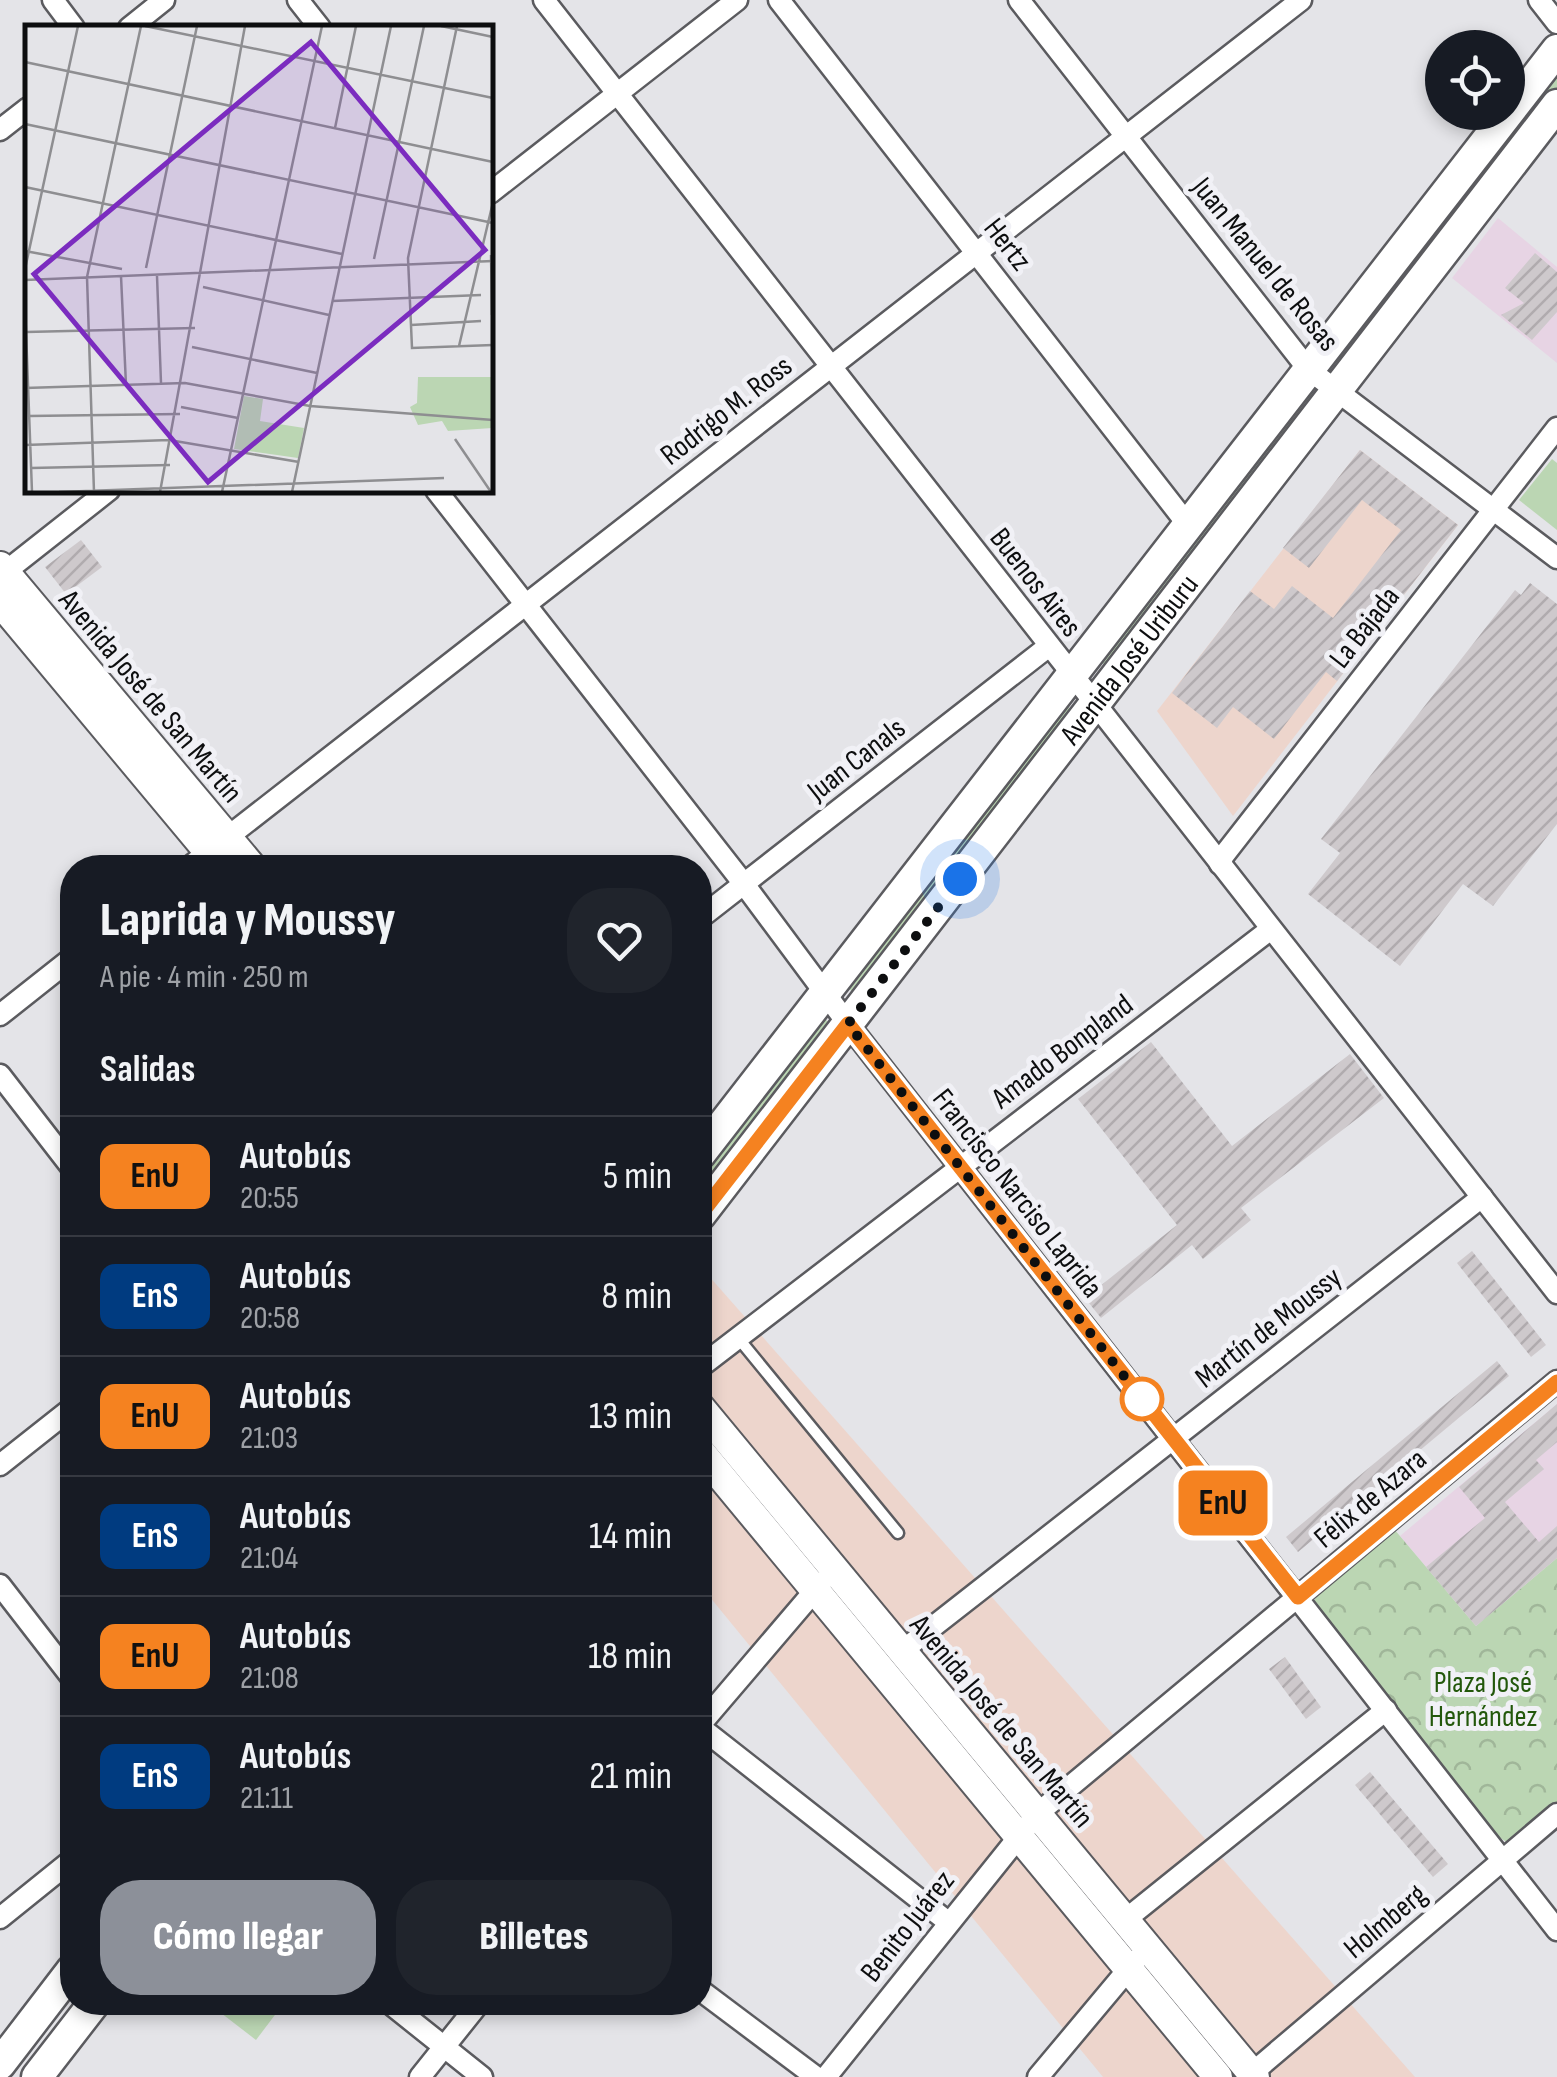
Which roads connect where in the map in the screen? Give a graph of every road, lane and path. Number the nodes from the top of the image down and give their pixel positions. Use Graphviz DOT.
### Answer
graph roads {
  1 [pos="53,0"];
  2 [pos="164,0"];
  3 [pos="298,0"];
  4 [pos="544,0"];
  5 [pos="737,0"];
  6 [pos="780,0"];
  7 [pos="1020,0"];
  8 [pos="1301,0"];
  9 [pos="1539,0"];
  10 [pos="1557,24"];
  11 [pos="72,25"];
  12 [pos="133,25"];
  13 [pos="318,25"];
  14 [pos="1557,50"];
  15 [pos="617,94"];
  16 [pos="1557,105"];
  17 [pos="25,110"];
  18 [pos="0,130"];
  19 [pos="1126,136"];
  20 [pos="492,191"];
  21 [pos="976,253"];
  22 [pos="830,367"];
  23 [pos="1308,369"];
  24 [pos="1336,390"];
  25 [pos="1557,428"];
  26 [pos="106,492"];
  27 [pos="438,492"];
  28 [pos="1494,510"];
  29 [pos="1188,525"];
  30 [pos="1557,558"];
  31 [pos="2,571"];
  32 [pos="0,602"];
  33 [pos="525,604"];
  34 [pos="1048,646"];
  35 [pos="1072,676"];
  36 [pos="1094,704"];
  37 [pos="210,855"];
  38 [pos="210,855"];
  39 [pos="212,855"];
  40 [pos="1220,864"];
  41 [pos="744,884"];
  42 [pos="712,909"];
  43 [pos="1271,929"];
  44 [pos="60,968"];
  45 [pos="826,993"];
  46 [pos="0,1015"];
  47 [pos="848,1024"];
  48 [pos="0,1075"];
  49 [pos="712,1139"];
  50 [pos="60,1152"];
  51 [pos="960,1167"];
  52 [pos="1482,1198"];
  53 [pos="712,1200"];
  54 [pos="1557,1293"];
  55 [pos="738,1338"];
  56 [pos="712,1358"];
  57 [pos="1557,1382"];
  58 [pos="60,1418"];
  59 [pos="712,1422"];
  60 [pos="1174,1439"];
  61 [pos="0,1465"];
  62 [pos="712,1466"];
  63 [pos="898,1533"];
  64 [pos="833,1568"];
  65 [pos="0,1586"];
  66 [pos="815,1590"];
  67 [pos="1298,1597"];
  68 [pos="902,1651"];
  69 [pos="60,1663"];
  70 [pos="1386,1710"];
  71 [pos="712,1712"];
  72 [pos="712,1735"];
  73 [pos="1037,1814"];
  74 [pos="1557,1814"];
  75 [pos="1018,1836"];
  76 [pos="1503,1860"];
  77 [pos="60,1870"];
  78 [pos="0,1918"];
  79 [pos="1125,1920"];
  80 [pos="948,1922"];
  81 [pos="1557,1930"];
  82 [pos="1138,1959"];
  83 [pos="60,1986"];
  84 [pos="712,1999"];
  85 [pos="84,2015"];
  86 [pos="404,2015"];
  87 [pos="470,2015"];
  88 [pos="444,2048"];
  89 [pos="0,2064"];
  90 [pos="1253,2075"];
  91 [pos="37,2077"];
  92 [pos="420,2077"];
  93 [pos="482,2077"];
  94 [pos="816,2077"];
  95 [pos="826,2077"];
  96 [pos="1038,2077"];
  97 [pos="1218,2077"];
  1 -- 11 [label="street"];
  2 -- 12 [label="street"];
  3 -- 13 [label="street"];
  4 -- 15 [label="street, Buenos Aires"];
  5 -- 15 [label="street"];
  6 -- 21 [label="street, Hertz"];
  7 -- 19 [label="street, Juan Manuel de Rosas"];
  8 -- 19 [label="street, Rodrigo M. Ross"];
  9 -- 10 [label="street"];
  14 -- 23 [label="main road, Avenida José Uriburu"];
  15 -- 20 [label="street"];
  15 -- 22 [label="street, Buenos Aires"];
  16 -- 24 [label="main road, Avenida José Uriburu"];
  17 -- 18 [label="street"];
  19 -- 21 [label="street, Rodrigo M. Ross"];
  19 -- 23 [label="street, Juan Manuel de Rosas"];
  21 -- 22 [label="street, Rodrigo M. Ross"];
  21 -- 29 [label="street, Hertz"];
  22 -- 33 [label="street, Rodrigo M. Ross"];
  22 -- 34 [label="street, Buenos Aires"];
  23 -- 24 [label="street, Juan Manuel de Rosas"];
  23 -- 29 [label="main road, Avenida José Uriburu"];
  24 -- 28 [label="street, Juan Manuel de Rosas"];
  24 -- 36 [label="main road, Avenida José Uriburu"];
  25 -- 28 [label="street, La Bajada"];
  26 -- 31 [label="street"];
  27 -- 33 [label="street, Francisco Narciso Laprida"];
  28 -- 30 [label="street, Juan Manuel de Rosas"];
  28 -- 40 [label="street, La Bajada"];
  29 -- 35 [label="main road, Avenida José Uriburu"];
  31 -- 37 [label="main road, Avenida José de San Martín"];
  32 -- 38 [label="main road, Avenida José de San Martín"];
  33 -- 39 [label="street, Rodrigo M. Ross"];
  33 -- 41 [label="street, Francisco Narciso Laprida"];
  34 -- 35 [label="street, Buenos Aires"];
  34 -- 41 [label="street, Juan Canals"];
  35 -- 36 [label="street, Buenos Aires"];
  35 -- 45 [label="main road, Avenida José Uriburu"];
  36 -- 40 [label="street, Buenos Aires"];
  36 -- 47 [label="main road, Avenida José Uriburu"];
  40 -- 43 [label="street, Buenos Aires"];
  41 -- 42 [label="street, Juan Canals"];
  41 -- 45 [label="street, Francisco Narciso Laprida"];
  43 -- 51 [label="street, Amado Bonpland"];
  43 -- 52 [label="street, Buenos Aires"];
  44 -- 46 [label="street"];
  45 -- 47 [label="street, Francisco Narciso Laprida"];
  45 -- 49 [label="main road, Avenida José Uriburu"];
  47 -- 51 [label="street, Francisco Narciso Laprida"];
  47 -- 53 [label="main road, Avenida José Uriburu"];
  48 -- 50 [label="street"];
  51 -- 55 [label="street, Amado Bonpland"];
  51 -- 60 [label="street, Francisco Narciso Laprida"];
  52 -- 54 [label="street, Buenos Aires"];
  52 -- 60 [label="street, Martín de Moussy"];
  55 -- 56 [label="street, Amado Bonpland"];
  55 -- 63 [label="lane"];
  57 -- 67 [label="street, Félix de Azara"];
  58 -- 61 [label="street"];
  59 -- 64 [label="main road, Avenida José de San Martín"];
  60 -- 67 [label="street, Francisco Narciso Laprida"];
  60 -- 68 [label="street, Martín de Moussy"];
  62 -- 66 [label="main road, Avenida José de San Martín"];
  64 -- 66 [label="street"];
  64 -- 68 [label="main road, Avenida José de San Martín"];
  65 -- 69 [label="street"];
  66 -- 71 [label="street"];
  66 -- 75 [label="main road, Avenida José de San Martín"];
  67 -- 70 [label="street, Francisco Narciso Laprida"];
  67 -- 73 [label="street, Félix de Azara"];
  68 -- 73 [label="main road, Avenida José de San Martín"];
  70 -- 76 [label="street, Francisco Narciso Laprida"];
  70 -- 79 [label="street"];
  72 -- 80 [label="street"];
  73 -- 75 [label="street, Benito Juárez"];
  73 -- 79 [label="main road, Avenida José de San Martín"];
  74 -- 76 [label="street, Holmberg"];
  75 -- 80 [label="street, Benito Juárez"];
  75 -- 82 [label="main road, Avenida José de San Martín"];
  76 -- 81 [label="street, Francisco Narciso Laprida"];
  76 -- 90 [label="street, Holmberg"];
  77 -- 78 [label="street"];
  79 -- 82 [label="main road, Avenida José de San Martín"];
  80 -- 95 [label="street, Benito Juárez"];
  82 -- 90 [label="main road, Avenida José de San Martín"];
  82 -- 96 [label="street"];
  82 -- 97 [label="main road, Avenida José de San Martín"];
  83 -- 89 [label="main road"];
  84 -- 94 [label="street"];
  85 -- 91 [label="main road"];
  86 -- 88 [label="street"];
  87 -- 88 [label="street"];
  88 -- 92 [label="street"];
  88 -- 93 [label="street"];
}
